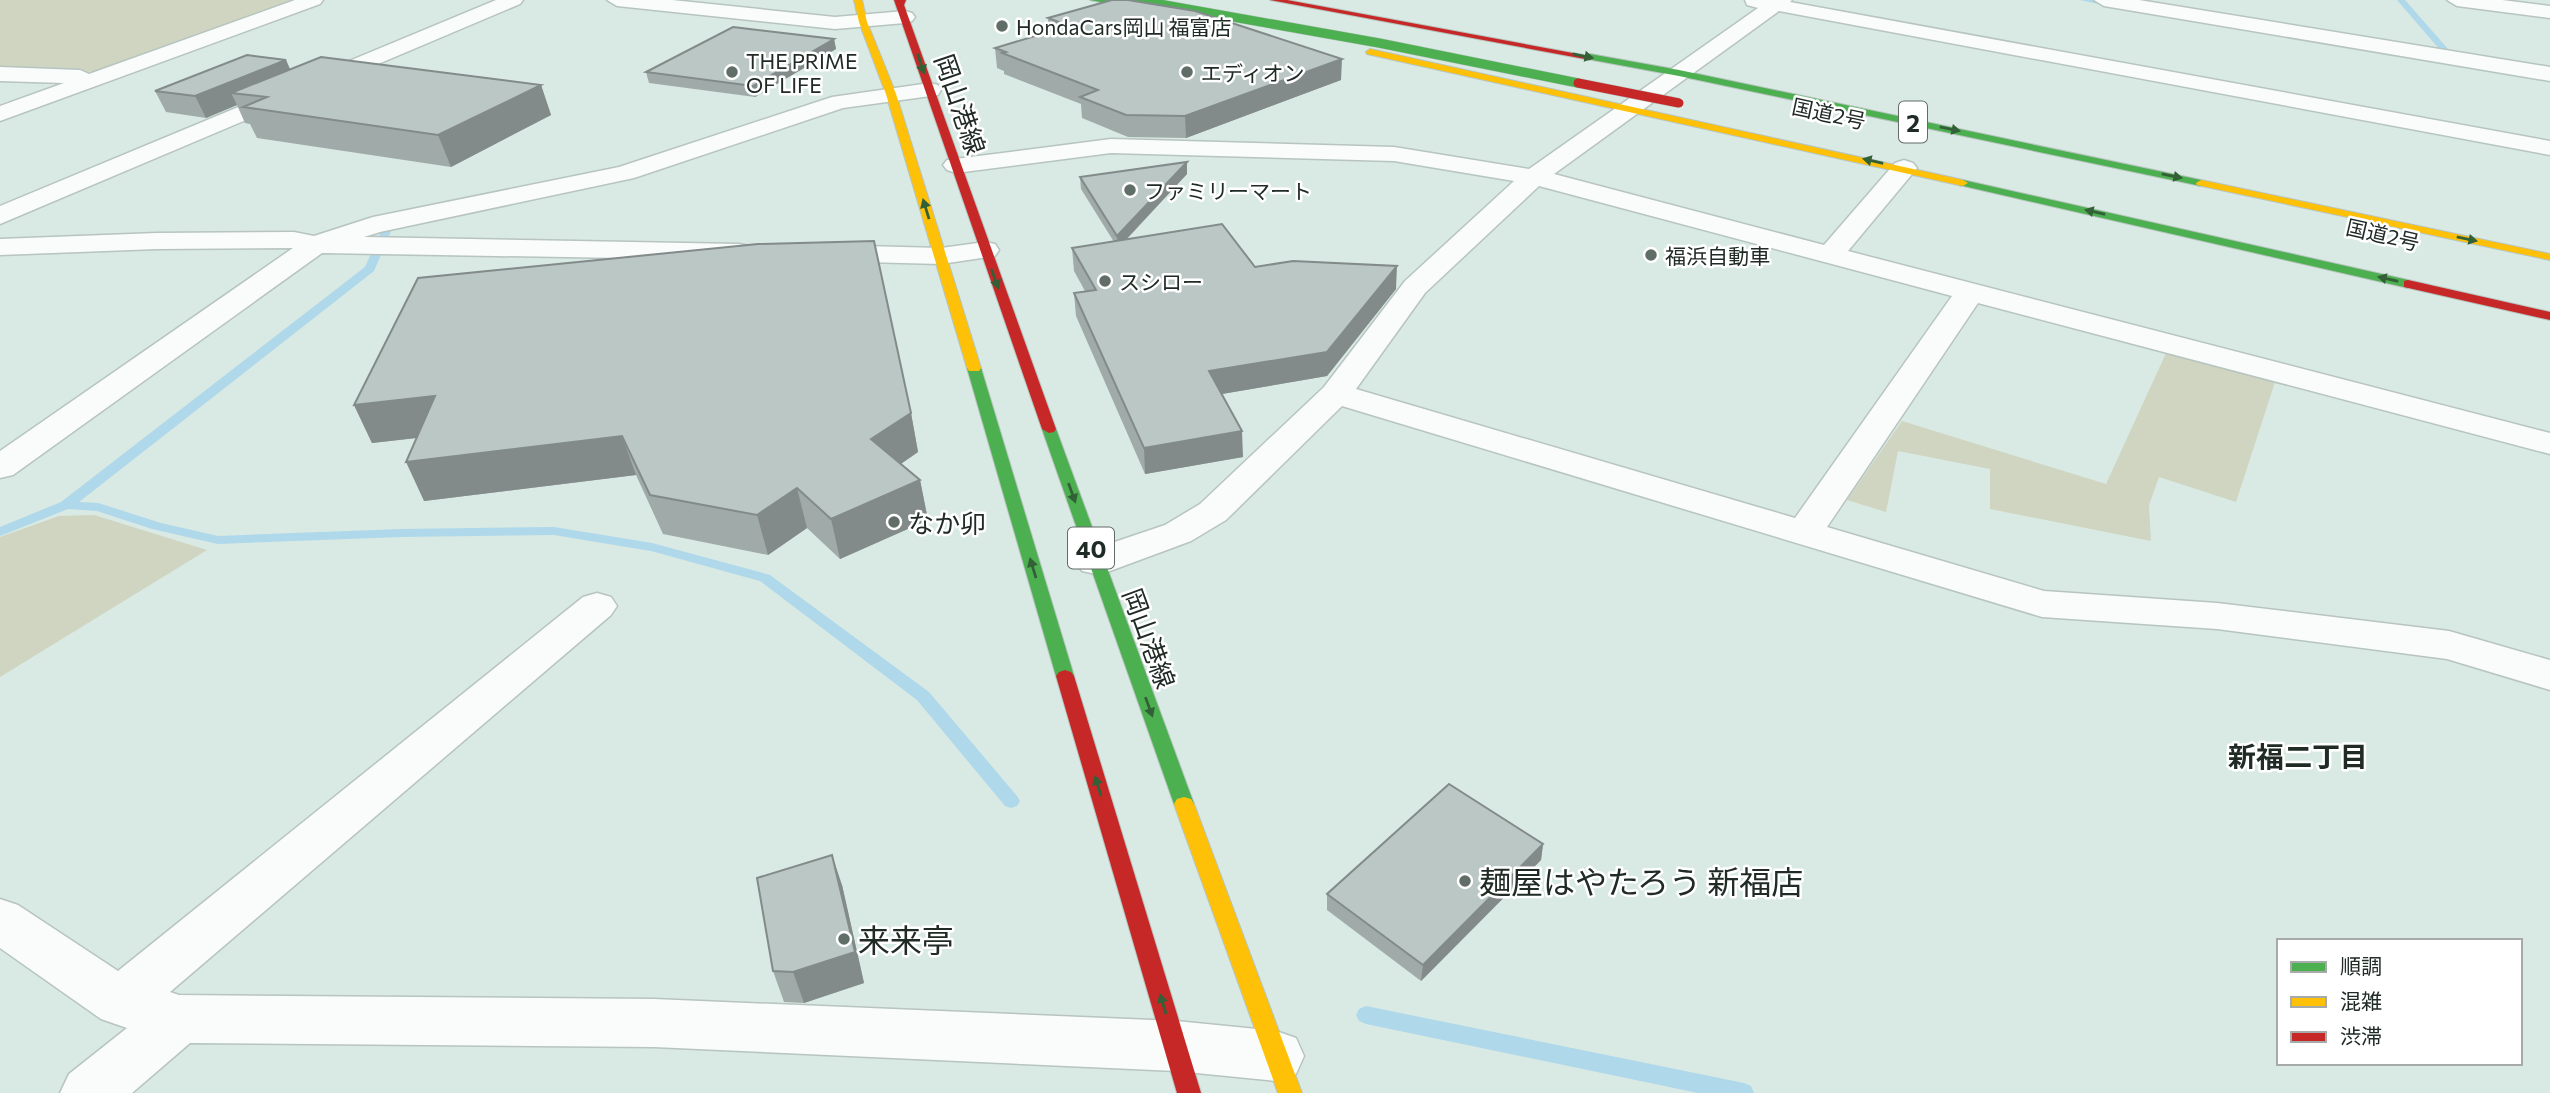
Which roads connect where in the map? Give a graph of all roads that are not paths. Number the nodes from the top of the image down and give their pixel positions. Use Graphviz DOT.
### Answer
graph roads {
  1 [pos="313,0"];
  2 [pos="513,0"];
  3 [pos="617,0"];
  4 [pos="858,0"];
  5 [pos="1204,0"];
  6 [pos="1274,0"];
  7 [pos="1749,0"];
  8 [pos="2104,0"];
  9 [pos="2457,0"];
  10 [pos="1087,1"];
  11 [pos="1779,2"];
  12 [pos="1133,3"];
  13 [pos="901,5"];
  14 [pos="2550,12"];
  15 [pos="863,22"];
  16 [pos="1679,73"];
  17 [pos="0,74"];
  18 [pos="2550,74"];
  19 [pos="100,78"];
  20 [pos="930,90"];
  21 [pos="891,94"];
  22 [pos="1688,100"];
  23 [pos="1633,108"];
  24 [pos="0,114"];
  25 [pos="2550,148"];
  26 [pos="956,165"];
  27 [pos="1904,168"];
  28 [pos="1534,177"];
  29 [pos="0,216"];
  30 [pos="316,245"];
  31 [pos="0,247"];
  32 [pos="985,250"];
  33 [pos="759,252"];
  34 [pos="800,253"];
  35 [pos="2455,254"];
  36 [pos="1830,255"];
  37 [pos="941,256"];
  38 [pos="2550,257"];
  39 [pos="1970,292"];
  40 [pos="2550,316"];
  41 [pos="1336,394"];
  42 [pos="2550,444"];
  43 [pos="0,467"];
  44 [pos="1804,533"];
  45 [pos="1096,562"];
  46 [pos="597,606"];
  47 [pos="2550,675"];
  48 [pos="0,920"];
  49 [pos="120,1002"];
  50 [pos="179,1019"];
  51 [pos="1182,1070"];
  52 [pos="1283,1074"];
  53 [pos="89,1093"];
  1 -- 19 [label="street"];
  2 -- 29 [label="street"];
  3 -- 15 [label="street"];
  4 -- 15 [label="main road, 40"];
  5 -- 22 [label="main road, 国道2号 / 2"];
  6 -- 16 [label="main road, 2, one-way"];
  7 -- 11 [label="street"];
  8 -- 18 [label="street"];
  9 -- 14 [label="street"];
  10 -- 12 [label="main road"];
  11 -- 16 [label="street"];
  11 -- 25 [label="street"];
  12 -- 22 [label="main road, 国道2号 / 2, bridge"];
  12 -- 23 [label="main road"];
  13 -- 15 [label="street"];
  13 -- 20 [label="main road, 岡山港線 / 40, one-way"];
  15 -- 21 [label="main road, 40"];
  16 -- 23 [label="street"];
  16 -- 38 [label="main road, 2, one-way"];
  17 -- 19 [label="street"];
  19 -- 24 [label="street"];
  20 -- 21 [label="street"];
  20 -- 26 [label="main road, 岡山港線 / 40"];
  21 -- 30 [label="street"];
  37 -- 21 [label="main road, 40, one-way"];
  22 -- 35 [label="main road, 国道2号 / 2"];
  27 -- 23 [label="main road, one-way"];
  23 -- 28 [label="street"];
  26 -- 28 [label="street"];
  26 -- 32 [label="main road, 岡山港線 / 40"];
  27 -- 36 [label="street"];
  40 -- 27 [label="main road, one-way"];
  28 -- 36 [label="street"];
  28 -- 41 [label="street"];
  30 -- 31 [label="street"];
  30 -- 33 [label="street"];
  30 -- 43 [label="street"];
  32 -- 37 [label="street"];
  32 -- 45 [label="main road, 岡山港線 / 40, one-way"];
  34 -- 37 [label="street"];
  36 -- 39 [label="street"];
  51 -- 37 [label="main road, 40, one-way"];
  39 -- 42 [label="street"];
  39 -- 44 [label="street"];
  41 -- 44 [label="street"];
  41 -- 45 [label="street"];
  44 -- 47 [label="street"];
  45 -- 52 [label="main road, 岡山港線 / 40, one-way"];
  46 -- 49 [label="street"];
  48 -- 49 [label="street"];
  49 -- 50 [label="street"];
  50 -- 51 [label="street"];
  50 -- 53 [label="street"];
  51 -- 52 [label="street"];
}
